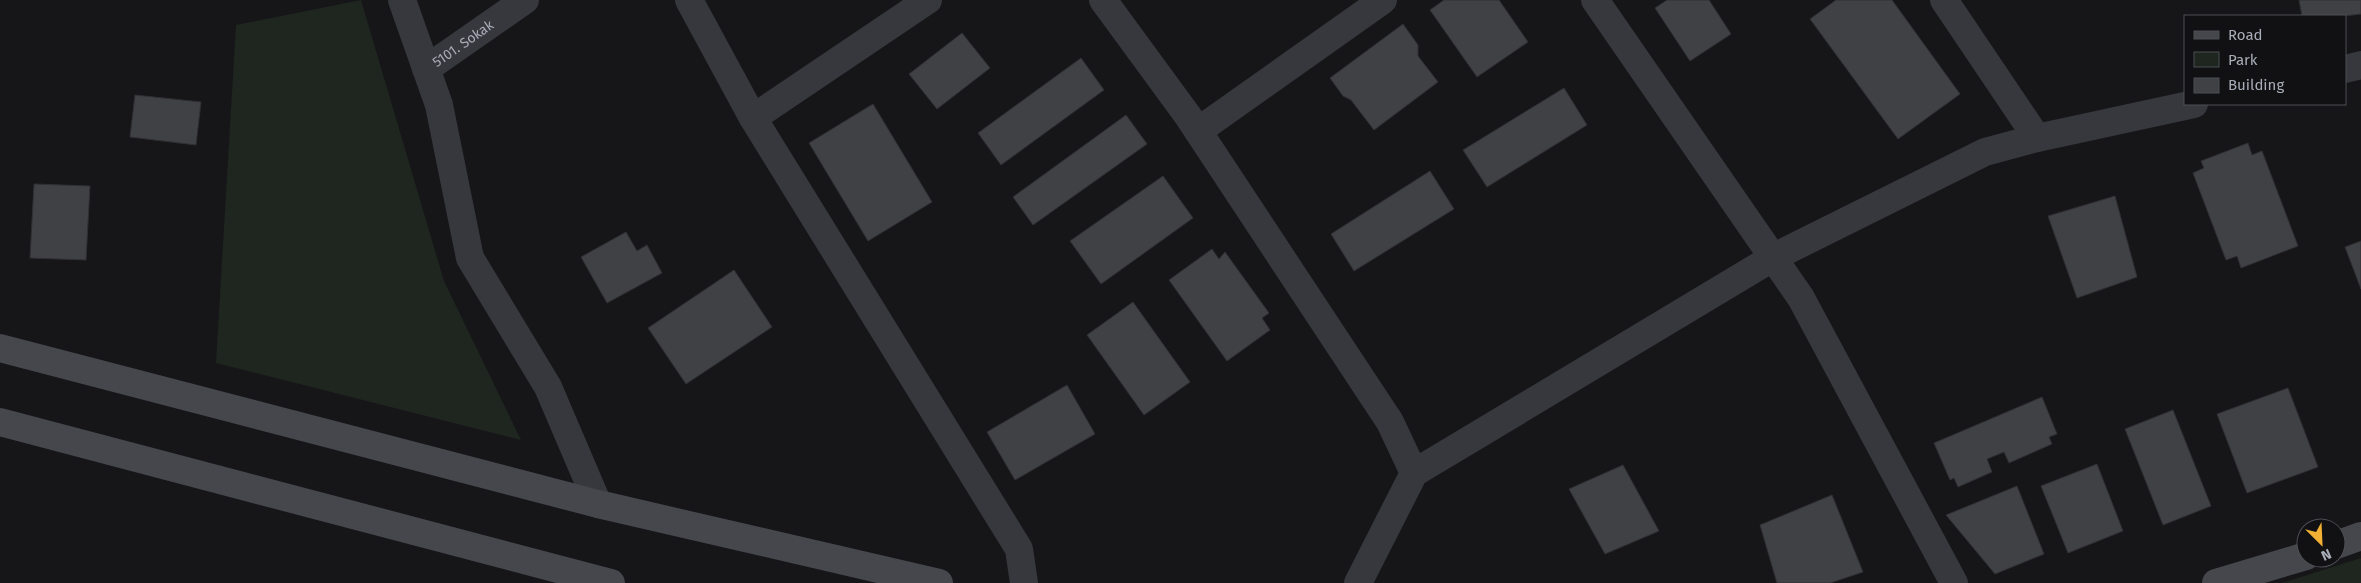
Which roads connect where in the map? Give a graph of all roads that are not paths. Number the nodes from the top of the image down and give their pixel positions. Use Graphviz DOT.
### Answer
graph roads {
  1 [pos="402,0"];
  2 [pos="524,0"];
  3 [pos="689,0"];
  4 [pos="928,0"];
  5 [pos="1103,0"];
  6 [pos="1383,0"];
  7 [pos="1595,0"];
  8 [pos="1944,0"];
  9 [pos="2361,65"];
  10 [pos="426,69"];
  11 [pos="2346,69"];
  12 [pos="2189,105"];
  13 [pos="753,118"];
  14 [pos="1198,131"];
  15 [pos="2037,138"];
  16 [pos="1774,257"];
  17 [pos="0,348"];
  18 [pos="0,422"];
  19 [pos="1414,473"];
  20 [pos="598,504"];
  21 [pos="2361,536"];
  22 [pos="2346,541"];
  23 [pos="2296,559"];
  24 [pos="611,583"];
  25 [pos="939,583"];
  26 [pos="1024,583"];
  27 [pos="1358,583"];
  28 [pos="1954,583"];
  29 [pos="2216,583"];
  1 -- 10 [label="street"];
  2 -- 10 [label="street, 5101. Sokak"];
  3 -- 13 [label="street"];
  4 -- 13 [label="street"];
  5 -- 14 [label="street"];
  6 -- 14 [label="street"];
  7 -- 16 [label="street"];
  8 -- 15 [label="street"];
  9 -- 11 [label="street"];
  10 -- 20 [label="street"];
  12 -- 15 [label="street"];
  13 -- 26 [label="street"];
  14 -- 19 [label="street"];
  15 -- 16 [label="street"];
  16 -- 19 [label="street"];
  16 -- 28 [label="street"];
  17 -- 20 [label="main road"];
  18 -- 24 [label="main road"];
  19 -- 27 [label="street"];
  20 -- 25 [label="main road"];
  21 -- 22 [label="main road"];
  23 -- 29 [label="main road"];
}
